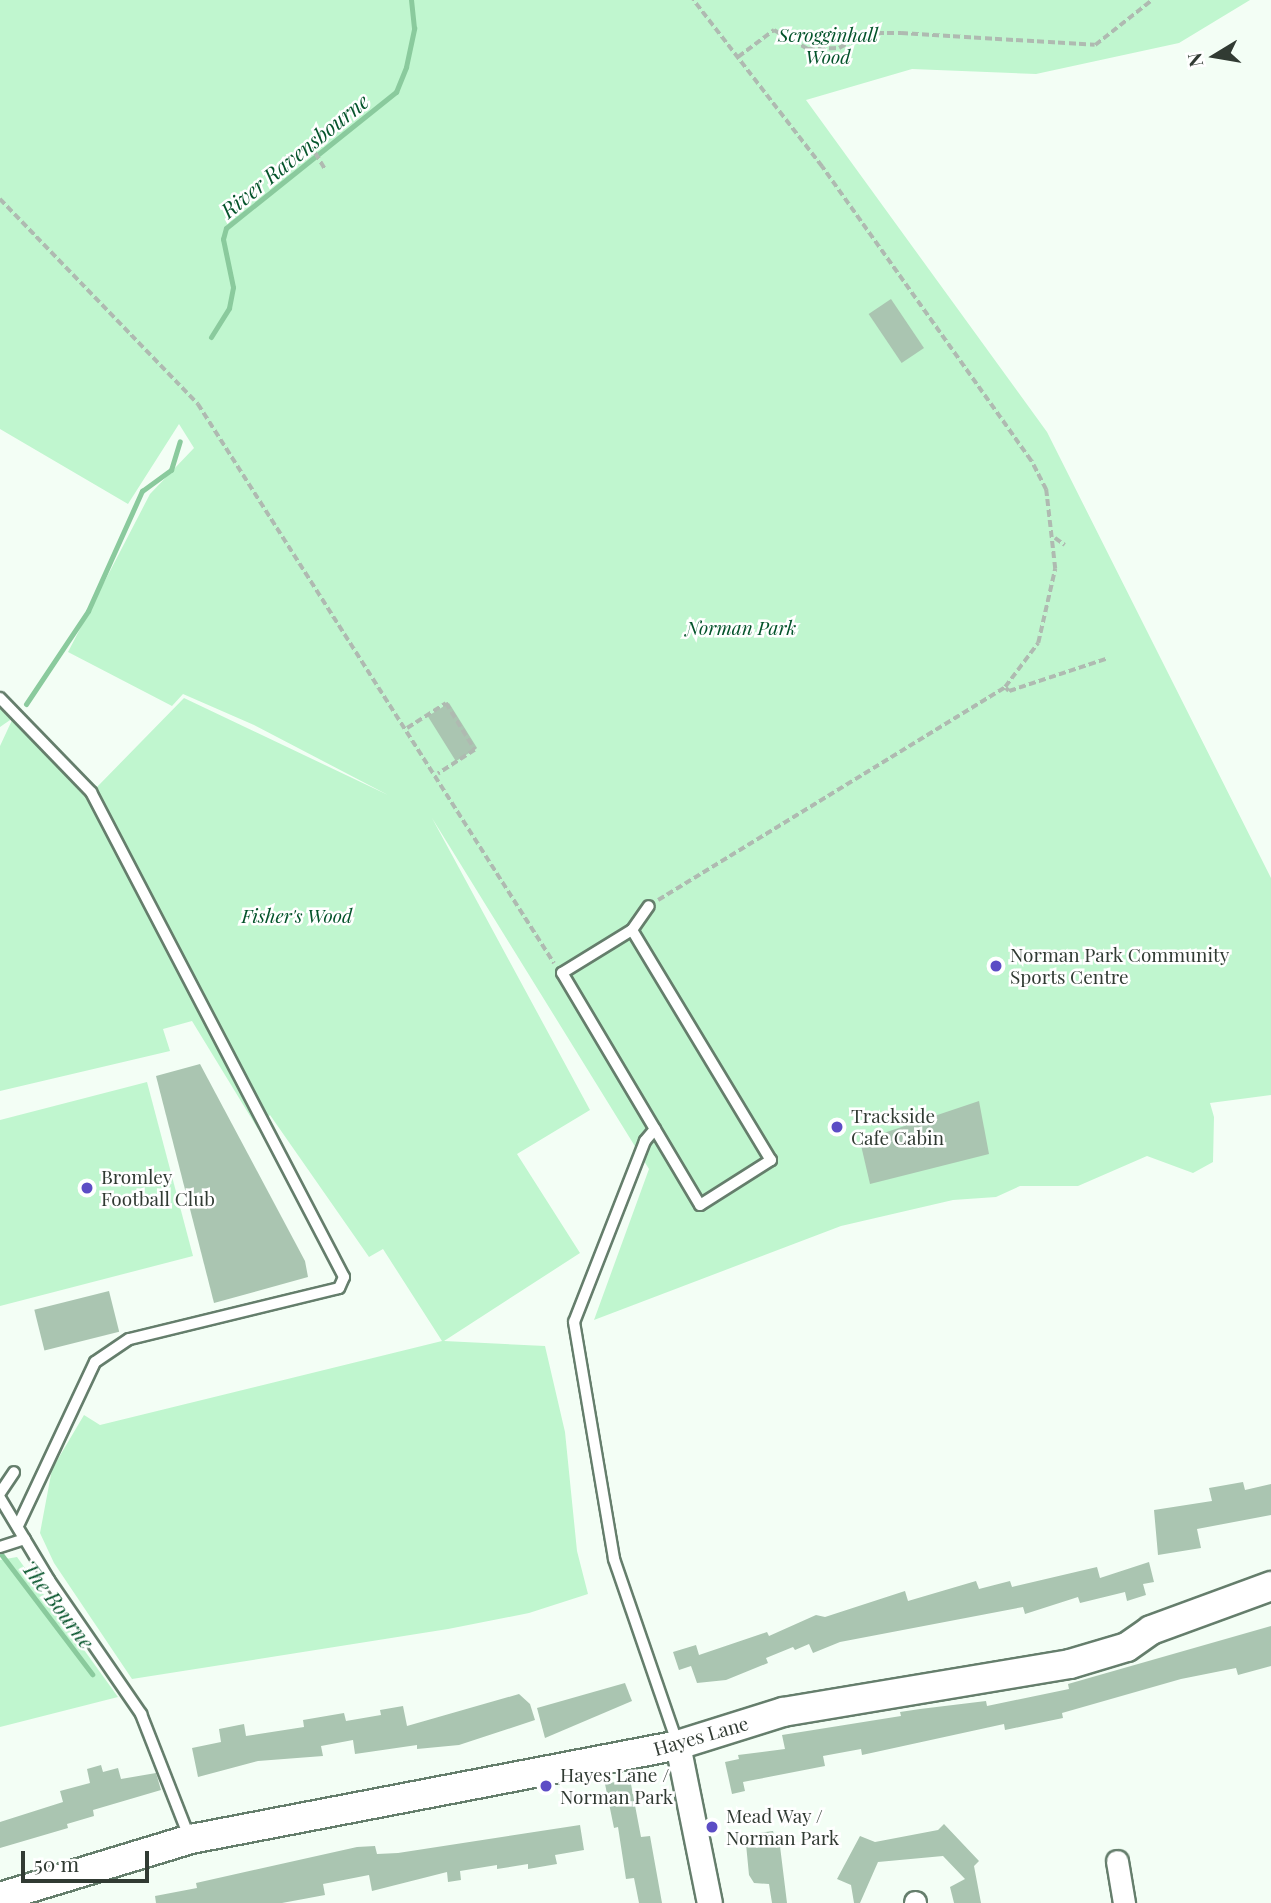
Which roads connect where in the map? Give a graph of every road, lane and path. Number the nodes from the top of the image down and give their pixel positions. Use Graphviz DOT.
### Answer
graph roads {
  1 [pos="693,0"];
  2 [pos="1152,0"];
  3 [pos="738,57"];
  4 [pos="310,144"];
  5 [pos="325,170"];
  6 [pos="0,199"];
  7 [pos="1055,538"];
  8 [pos="1065,545"];
  9 [pos="1106,659"];
  10 [pos="1005,687"];
  11 [pos="0,698"];
  12 [pos="407,728"];
  13 [pos="438,774"];
  14 [pos="649,906"];
  15 [pos="632,930"];
  16 [pos="562,973"];
  17 [pos="655,1129"];
  18 [pos="14,1472"];
  19 [pos="0,1495"];
  20 [pos="18,1526"];
  21 [pos="25,1539"];
  22 [pos="0,1547"];
  23 [pos="1271,1586"];
  24 [pos="678,1745"];
  25 [pos="191,1839"];
  26 [pos="1116,1861"];
  27 [pos="0,1897"];
  28 [pos="710,1903"];
  29 [pos="1124,1903"];
  1 -- 3 [label="path"];
  2 -- 3 [label="path"];
  3 -- 7 [label="path"];
  4 -- 5 [label="path"];
  6 -- 12 [label="path"];
  7 -- 8 [label="path"];
  7 -- 10 [label="path"];
  9 -- 10 [label="path"];
  10 -- 14 [label="path"];
  11 -- 20 [label="lane"];
  12 -- 13 [label="path"];
  12 -- 13 [label="path"];
  13 -- 16 [label="path"];
  14 -- 15 [label="lane"];
  15 -- 16 [label="lane"];
  15 -- 17 [label="lane"];
  16 -- 17 [label="lane"];
  17 -- 24 [label="lane"];
  18 -- 19 [label="lane"];
  19 -- 20 [label="lane"];
  20 -- 21 [label="lane"];
  21 -- 22 [label="lane"];
  21 -- 25 [label="lane"];
  23 -- 24 [label="main road, Hayes Lane"];
  24 -- 25 [label="main road, Hayes Lane"];
  24 -- 28 [label="street"];
  25 -- 27 [label="main road, Hayes Lane"];
  26 -- 29 [label="street"];
}
